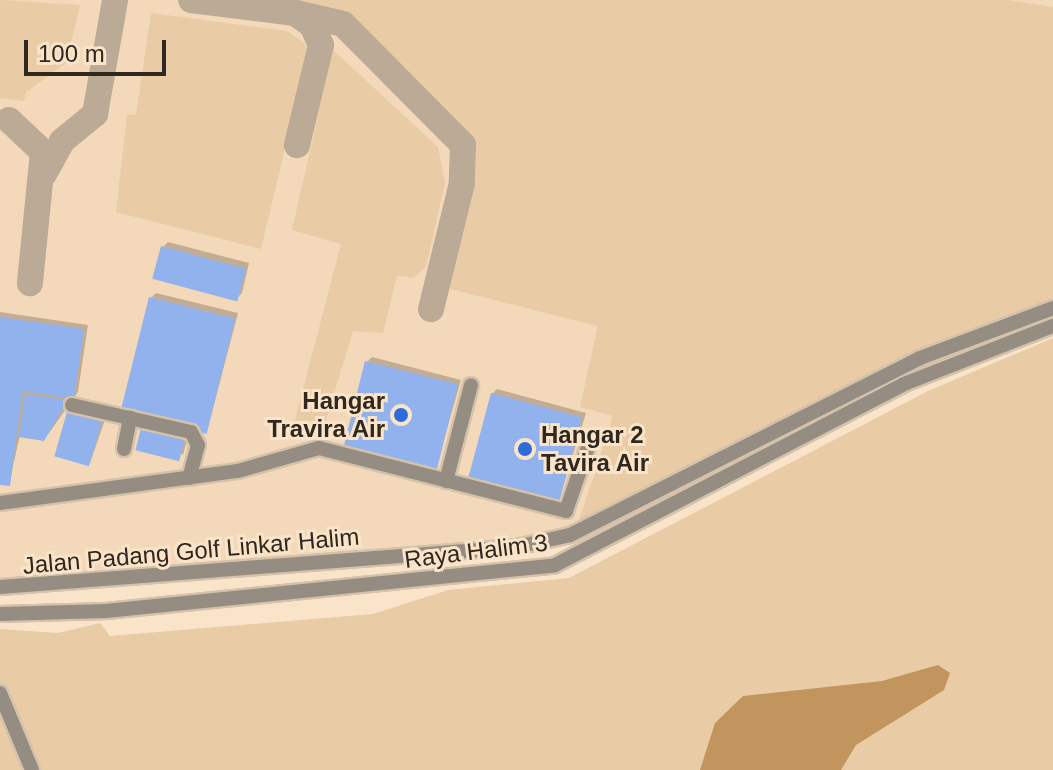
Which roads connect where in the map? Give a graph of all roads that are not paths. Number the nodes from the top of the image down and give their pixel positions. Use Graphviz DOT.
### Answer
graph roads {
  1 [pos="1053,308"];
  2 [pos="1053,326"];
  3 [pos="471,385"];
  4 [pos="72,405"];
  5 [pos="130,418"];
  6 [pos="590,441"];
  7 [pos="124,449"];
  8 [pos="189,478"];
  9 [pos="446,481"];
  10 [pos="0,503"];
  11 [pos="0,587"];
  12 [pos="3,619"];
  13 [pos="0,693"];
  14 [pos="32,770"];
  1 -- 11 [label="lane, Jalan Padang Golf Linkar Halim"];
  2 -- 12 [label="lane, Raya Halim 3"];
  3 -- 9 [label="lane"];
  4 -- 5 [label="lane"];
  5 -- 7 [label="lane"];
  5 -- 8 [label="lane"];
  6 -- 9 [label="lane"];
  8 -- 9 [label="lane"];
  8 -- 10 [label="lane"];
  13 -- 14 [label="lane"];
}
